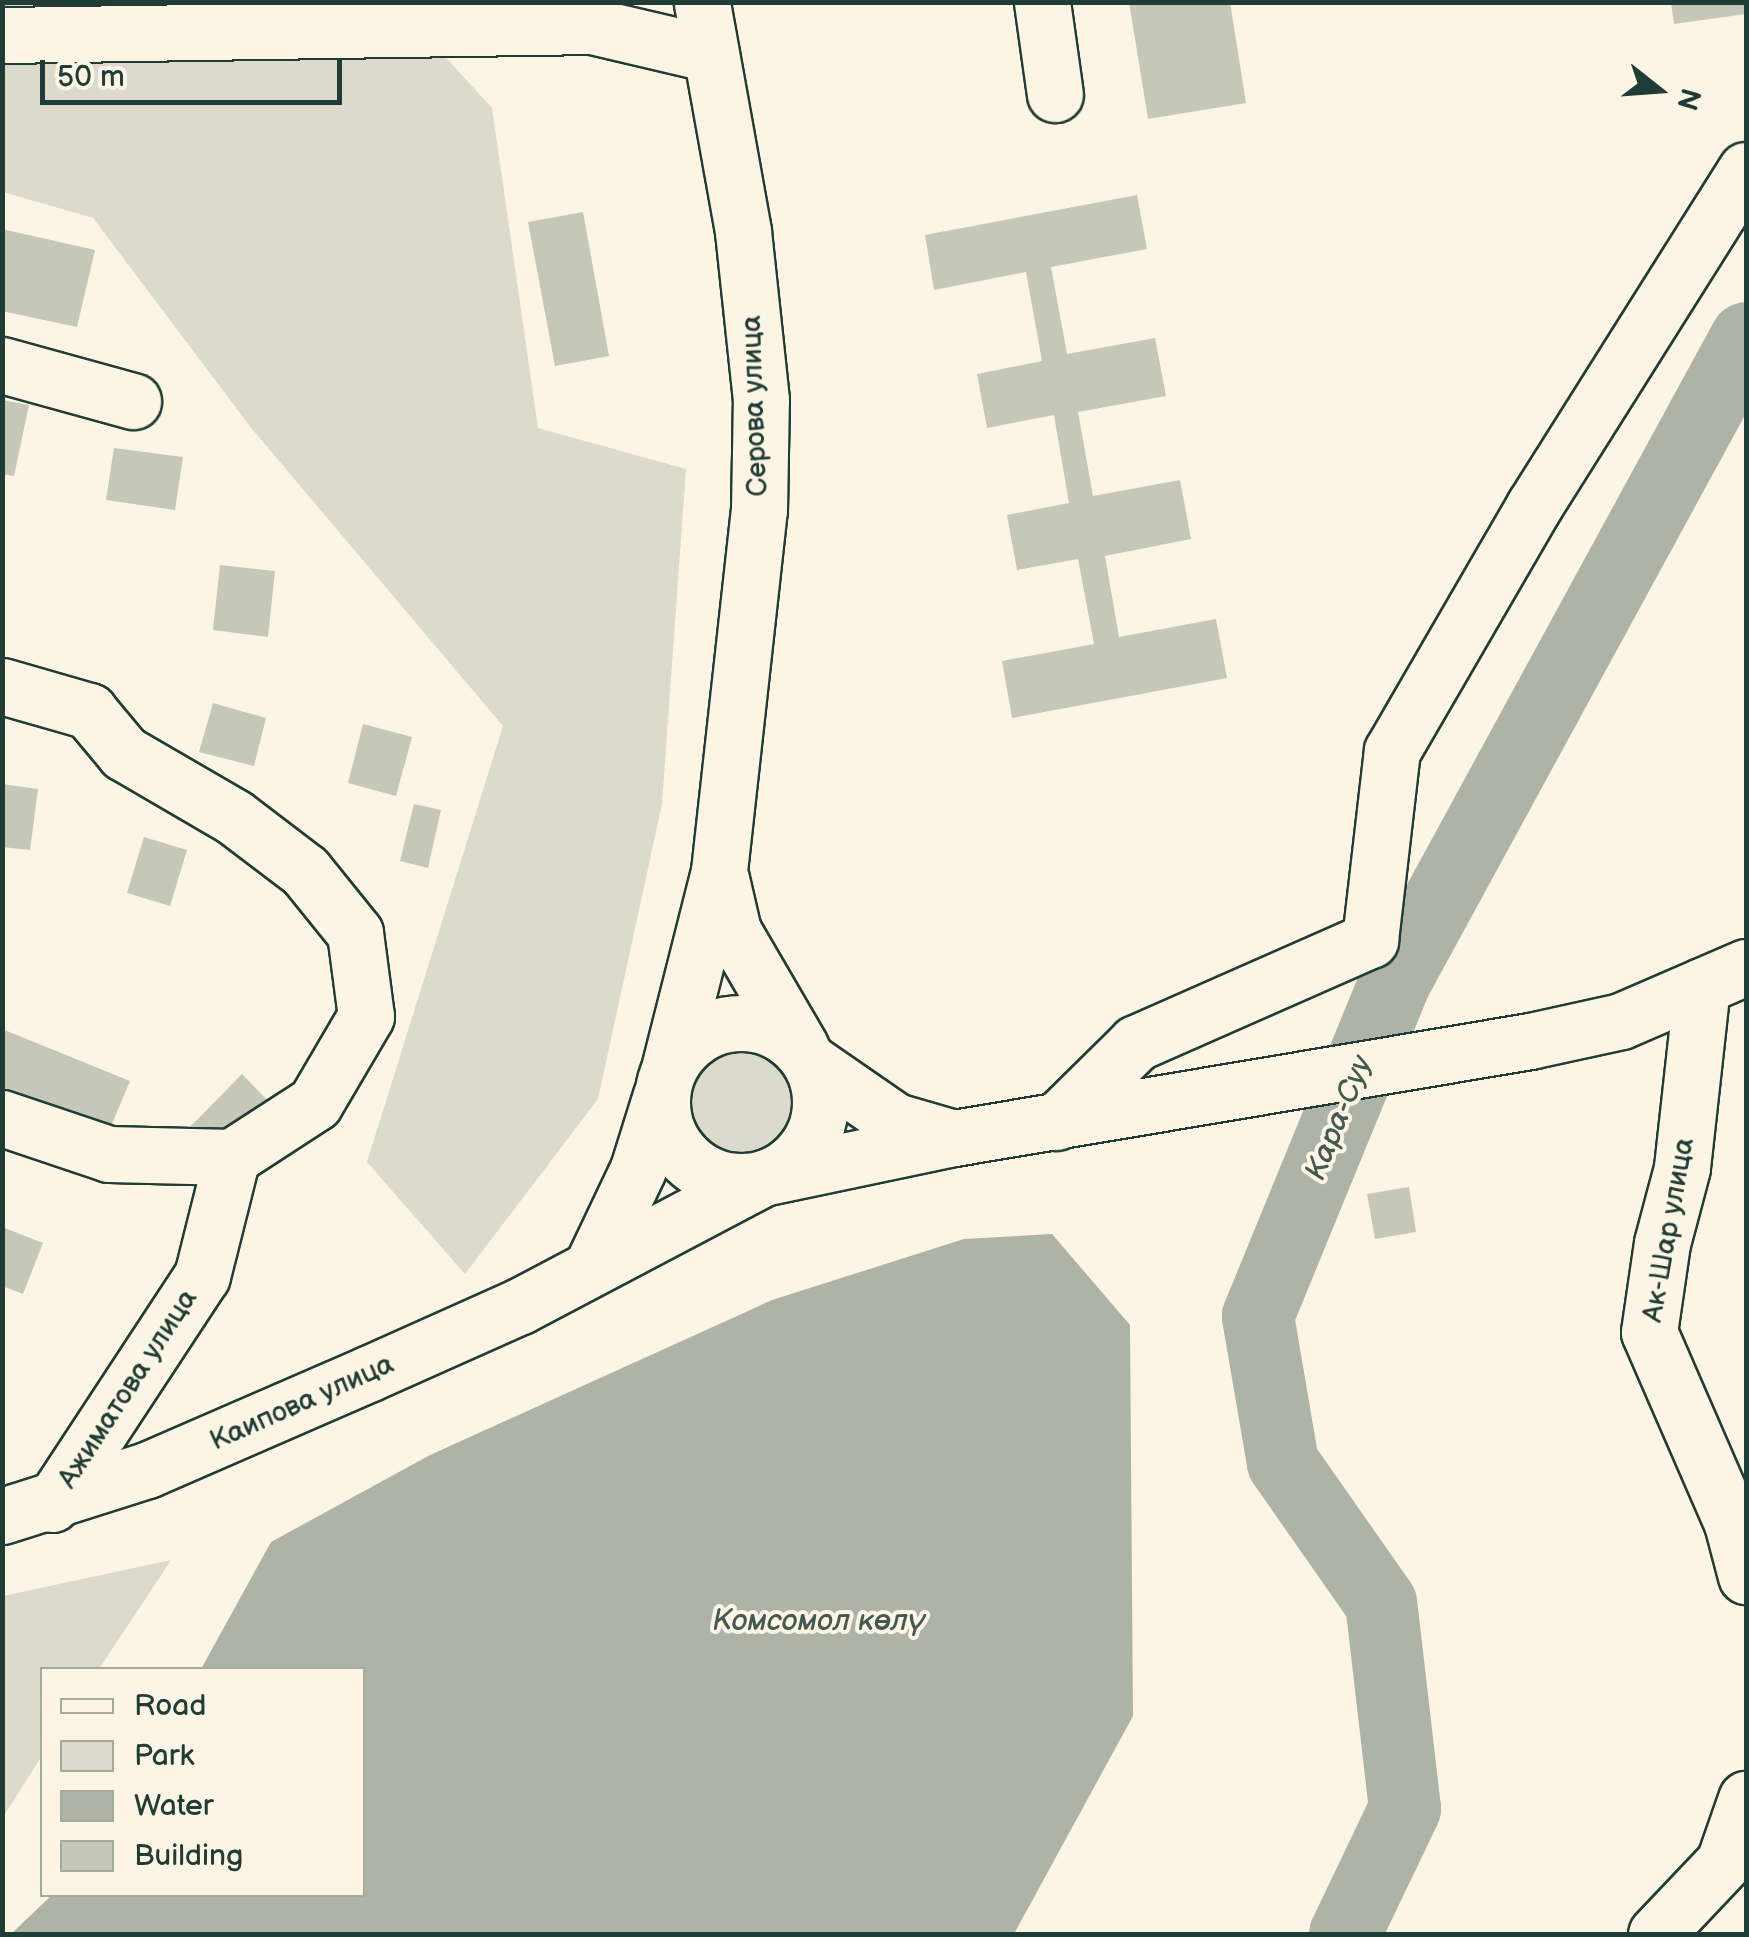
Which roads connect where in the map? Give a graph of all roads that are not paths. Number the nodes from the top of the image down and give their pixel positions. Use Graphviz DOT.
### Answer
graph roads {
  1 [pos="1042,2"];
  2 [pos="707,28"];
  3 [pos="2,35"];
  4 [pos="1054,94"];
  5 [pos="1746,170"];
  6 [pos="2,365"];
  7 [pos="133,401"];
  8 [pos="2,686"];
  9 [pos="720,872"];
  10 [pos="1724,976"];
  11 [pos="808,1058"];
  12 [pos="666,1080"];
  13 [pos="2,1118"];
  14 [pos="1056,1122"];
  15 [pos="954,1138"];
  16 [pos="232,1157"];
  17 [pos="764,1178"];
  18 [pos="592,1266"];
  19 [pos="27,1510"];
  20 [pos="1746,1576"];
  21 [pos="1746,1799"];
  22 [pos="1656,1934"];
  1 -- 4 [label="street"];
  2 -- 3 [label="street"];
  2 -- 9 [label="street, Серова улица"];
  5 -- 14 [label="street"];
  6 -- 7 [label="street"];
  8 -- 16 [label="street"];
  9 -- 11 [label="street, Серова улица"];
  9 -- 12 [label="street, Серова улица"];
  10 -- 14 [label="street"];
  10 -- 20 [label="street, Ак-Шар улица"];
  11 -- 12 [label="street"];
  11 -- 15 [label="street"];
  11 -- 17 [label="street"];
  12 -- 17 [label="street"];
  12 -- 18 [label="street"];
  13 -- 16 [label="street"];
  14 -- 15 [label="street"];
  15 -- 17 [label="street"];
  16 -- 19 [label="street, Ажиматова улица"];
  17 -- 18 [label="street, Каипова улица"];
  18 -- 19 [label="street, Каипова улица"];
  21 -- 22 [label="street"];
}
